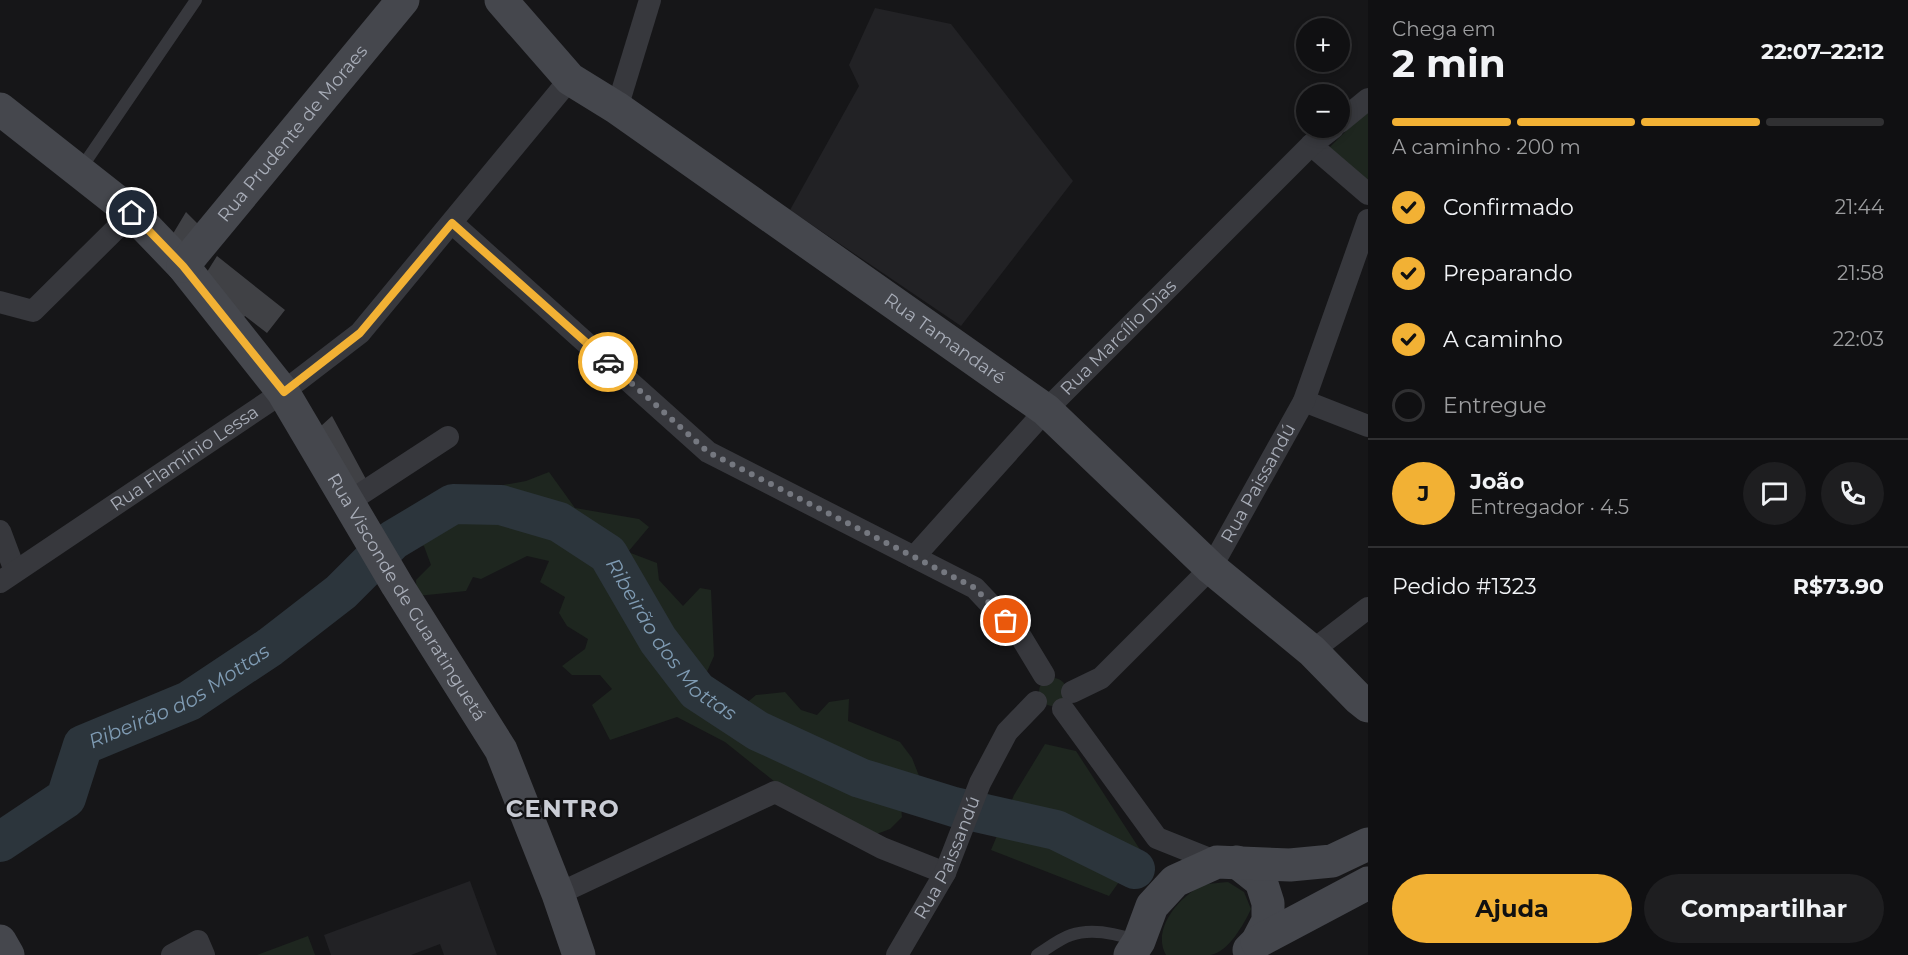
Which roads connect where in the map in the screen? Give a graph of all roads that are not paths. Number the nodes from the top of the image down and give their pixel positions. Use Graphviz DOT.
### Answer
graph roads {
  1 [pos="196,0"];
  2 [pos="403,0"];
  3 [pos="501,0"];
  4 [pos="650,0"];
  5 [pos="570,80"];
  6 [pos="1368,99"];
  7 [pos="617,108"];
  8 [pos="1,112"];
  9 [pos="1350,114"];
  10 [pos="1320,138"];
  11 [pos="1311,145"];
  12 [pos="79,171"];
  13 [pos="1368,194"];
  14 [pos="132,213"];
  15 [pos="1368,220"];
  16 [pos="452,223"];
  17 [pos="183,266"];
  18 [pos="0,302"];
  19 [pos="284,392"];
  20 [pos="1304,401"];
  21 [pos="1046,410"];
  22 [pos="1368,426"];
  23 [pos="448,437"];
  24 [pos="353,510"];
  25 [pos="0,531"];
  26 [pos="914,557"];
  27 [pos="1211,568"];
  28 [pos="8,576"];
  29 [pos="1368,608"];
  30 [pos="1312,651"];
  31 [pos="1044,675"];
  32 [pos="1068,700"];
  33 [pos="1036,702"];
  34 [pos="1368,706"];
  35 [pos="1368,844"];
  36 [pos="1227,862"];
  37 [pos="945,873"];
  38 [pos="1368,883"];
  39 [pos="558,894"];
  40 [pos="0,941"];
  41 [pos="1250,948"];
  42 [pos="1139,950"];
  43 [pos="8,955"];
  44 [pos="172,955"];
  45 [pos="204,955"];
  46 [pos="579,955"];
  47 [pos="897,955"];
  48 [pos="1038,955"];
  1 -- 12 [label="lane"];
  2 -- 17 [label="main road, Rua Prudente de Moraes"];
  3 -- 5 [label="main road, Rua Tamandaré"];
  4 -- 7 [label="street"];
  5 -- 7 [label="main road, Rua Tamandaré"];
  5 -- 16 [label="street, Rua Flamínio Lessa"];
  6 -- 9 [label="street"];
  7 -- 21 [label="main road, Rua Tamandaré"];
  8 -- 12 [label="main road, Rua Visconde de Guaratinguetá"];
  10 -- 11 [label="street, Rua Marcílio Dias"];
  11 -- 13 [label="street"];
  11 -- 21 [label="street, Rua Marcílio Dias"];
  12 -- 14 [label="main road, Rua Visconde de Guaratinguetá"];
  14 -- 17 [label="main road, Rua Visconde de Guaratinguetá"];
  14 -- 18 [label="street"];
  15 -- 20 [label="street, Rua Paissandú"];
  16 -- 19 [label="street, Rua Flamínio Lessa"];
  16 -- 26 [label="street"];
  17 -- 19 [label="main road, Rua Visconde de Guaratinguetá"];
  19 -- 24 [label="main road, Rua Visconde de Guaratinguetá"];
  19 -- 28 [label="street, Rua Flamínio Lessa"];
  20 -- 22 [label="street"];
  20 -- 27 [label="street, Rua Paissandú"];
  21 -- 26 [label="street, Rua Marcílio Dias"];
  21 -- 27 [label="main road, Rua Tamandaré"];
  23 -- 24 [label="street"];
  24 -- 39 [label="main road, Rua Visconde de Guaratinguetá"];
  25 -- 28 [label="street"];
  26 -- 31 [label="street"];
  27 -- 30 [label="main road, Rua Tamandaré"];
  27 -- 32 [label="street, Rua Paissandú"];
  29 -- 30 [label="street"];
  30 -- 34 [label="main road, Rua Tamandaré"];
  31 -- 32 [label="street"];
  31 -- 33 [label="street"];
  32 -- 33 [label="street"];
  32 -- 36 [label="street"];
  33 -- 37 [label="street, Rua Paissandú"];
  35 -- 36 [label="main road"];
  36 -- 41 [label="main road"];
  36 -- 42 [label="main road"];
  37 -- 39 [label="street"];
  37 -- 47 [label="street, Rua Paissandú"];
  38 -- 41 [label="main road"];
  39 -- 46 [label="main road, Rua Visconde de Guaratinguetá"];
  40 -- 43 [label="main road"];
  42 -- 48 [label="lane"];
  44 -- 45 [label="street"];
}
